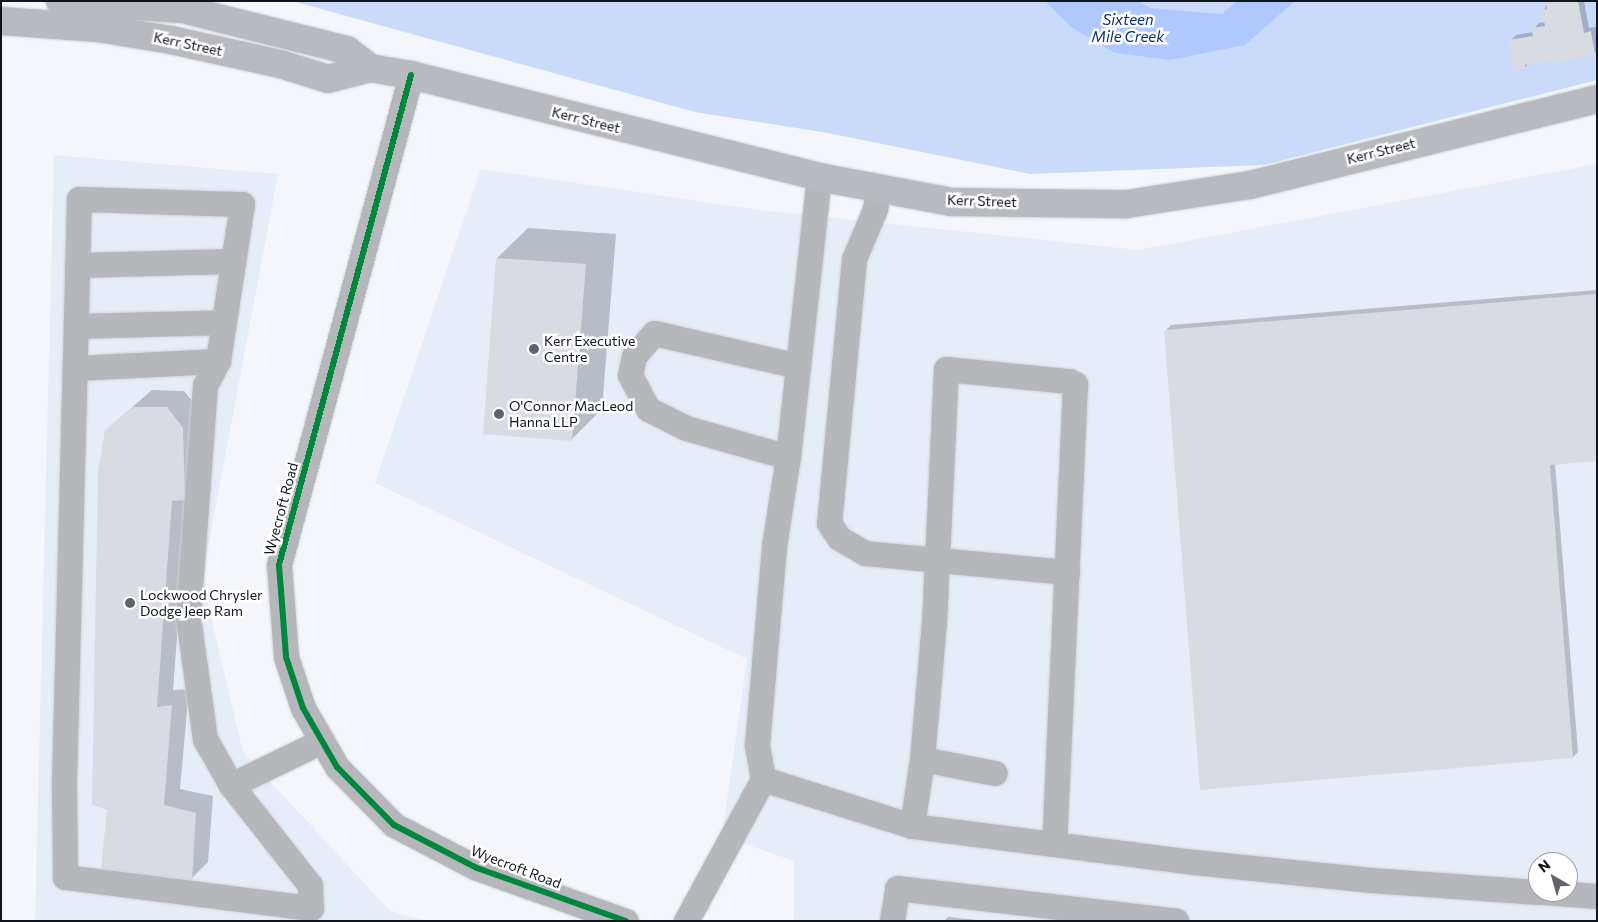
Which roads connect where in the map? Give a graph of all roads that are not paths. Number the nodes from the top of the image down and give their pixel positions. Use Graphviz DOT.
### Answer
graph roads {
  1 [pos="60,1"];
  2 [pos="1,22"];
  3 [pos="370,68"];
  4 [pos="411,75"];
  5 [pos="1597,99"];
  6 [pos="819,177"];
  7 [pos="878,188"];
  8 [pos="233,261"];
  9 [pos="78,266"];
  10 [pos="224,322"];
  11 [pos="76,326"];
  12 [pos="218,362"];
  13 [pos="798,366"];
  14 [pos="75,368"];
  15 [pos="788,457"];
  16 [pos="936,561"];
  17 [pos="1067,572"];
  18 [pos="322,741"];
  19 [pos="922,758"];
  20 [pos="995,773"];
  21 [pos="763,779"];
  22 [pos="231,785"];
  23 [pos="912,826"];
  24 [pos="1054,844"];
  25 [pos="1528,891"];
  26 [pos="1578,895"];
  27 [pos="1597,896"];
  28 [pos="626,921"];
  29 [pos="686,921"];
  30 [pos="892,921"];
  31 [pos="1176,921"];
  1 -- 3 [label="main road, Kerr Street"];
  2 -- 3 [label="main road, Kerr Street"];
  3 -- 4 [label="main road, Kerr Street"];
  4 -- 6 [label="main road, Kerr Street"];
  4 -- 18 [label="street, Wyecroft Road"];
  5 -- 7 [label="main road, Kerr Street"];
  6 -- 7 [label="main road, Kerr Street"];
  6 -- 13 [label="street"];
  7 -- 16 [label="street"];
  8 -- 9 [label="street"];
  8 -- 9 [label="street"];
  8 -- 10 [label="street"];
  9 -- 11 [label="street"];
  10 -- 11 [label="street"];
  10 -- 12 [label="street"];
  11 -- 14 [label="street"];
  12 -- 14 [label="street"];
  12 -- 22 [label="street"];
  13 -- 15 [label="street"];
  13 -- 15 [label="street"];
  14 -- 22 [label="street"];
  15 -- 21 [label="street"];
  16 -- 17 [label="street"];
  16 -- 17 [label="street"];
  16 -- 19 [label="street"];
  17 -- 24 [label="street"];
  18 -- 22 [label="street"];
  18 -- 28 [label="street, Wyecroft Road"];
  19 -- 20 [label="street"];
  19 -- 23 [label="street"];
  21 -- 23 [label="street"];
  21 -- 29 [label="street"];
  23 -- 24 [label="street"];
  24 -- 25 [label="street"];
  26 -- 27 [label="street"];
  30 -- 31 [label="street"];
}
